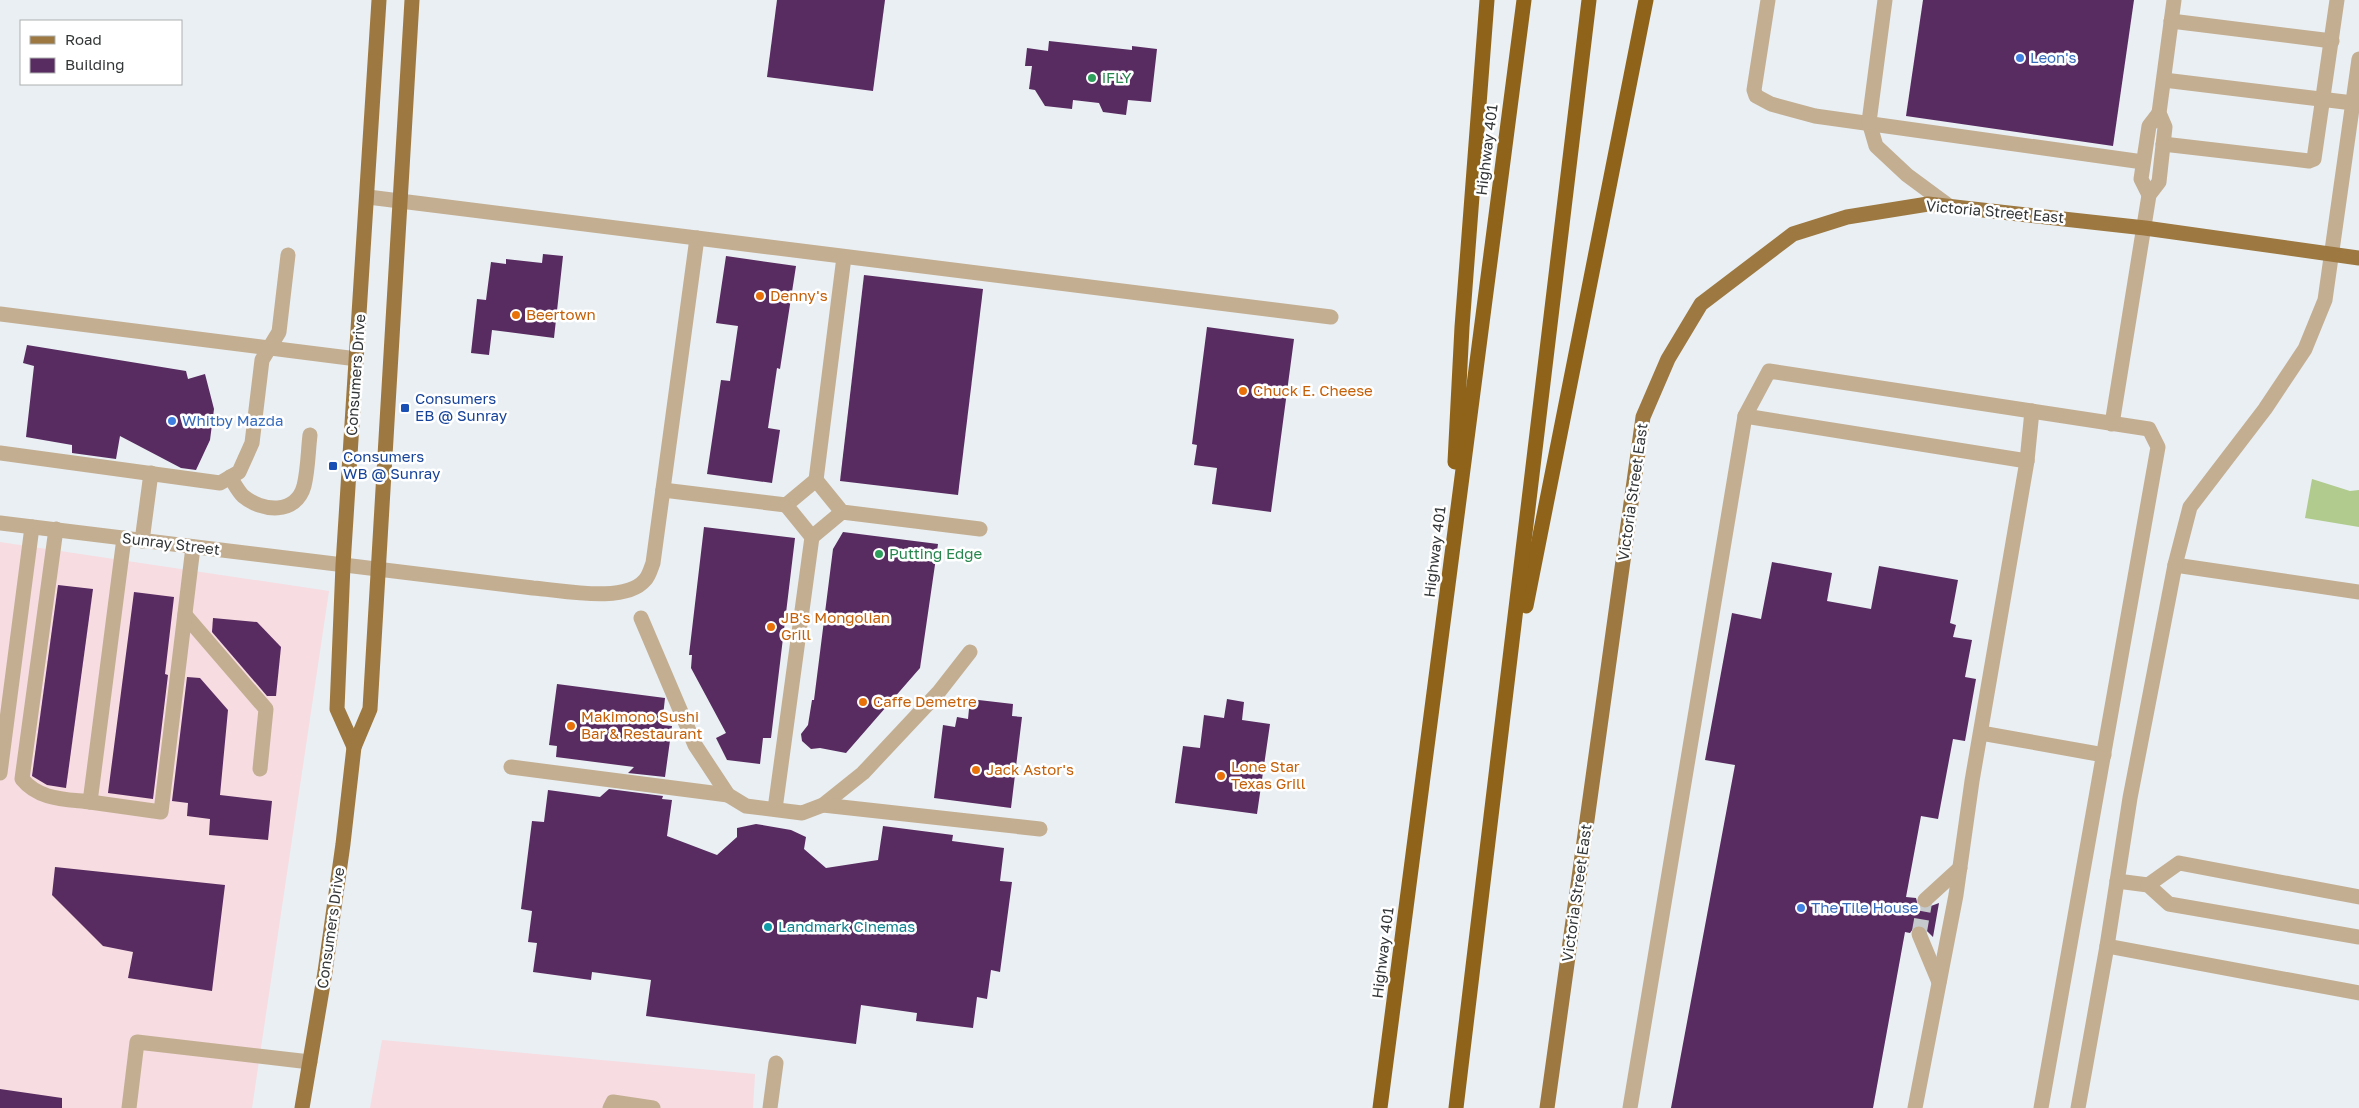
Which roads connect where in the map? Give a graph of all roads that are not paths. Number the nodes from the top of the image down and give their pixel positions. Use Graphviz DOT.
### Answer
graph roads {
  1 [pos="380,0"];
  2 [pos="412,0"];
  3 [pos="1486,0"];
  4 [pos="1524,0"];
  5 [pos="1590,0"];
  6 [pos="1646,0"];
  7 [pos="1768,0"];
  8 [pos="1885,0"];
  9 [pos="2174,0"];
  10 [pos="2337,0"];
  11 [pos="2171,21"];
  12 [pos="2332,41"];
  13 [pos="2359,59"];
  14 [pos="2164,80"];
  15 [pos="2324,100"];
  16 [pos="2353,103"];
  17 [pos="2159,113"];
  18 [pos="1869,122"];
  19 [pos="2163,144"];
  20 [pos="2143,162"];
  21 [pos="2149,194"];
  22 [pos="368,197"];
  23 [pos="400,201"];
  24 [pos="1949,206"];
  25 [pos="2145,228"];
  26 [pos="697,238"];
  27 [pos="2333,254"];
  28 [pos="288,255"];
  29 [pos="844,257"];
  30 [pos="2359,258"];
  31 [pos="0,314"];
  32 [pos="1331,317"];
  33 [pos="270,348"];
  34 [pos="357,359"];
  35 [pos="2032,411"];
  36 [pos="1745,416"];
  37 [pos="2112,424"];
  38 [pos="310,435"];
  39 [pos="0,453"];
  40 [pos="2027,461"];
  41 [pos="151,473"];
  42 [pos="230,477"];
  43 [pos="816,480"];
  44 [pos="663,490"];
  45 [pos="786,505"];
  46 [pos="842,512"];
  47 [pos="0,523"];
  48 [pos="32,527"];
  49 [pos="980,529"];
  50 [pos="56,530"];
  51 [pos="812,537"];
  52 [pos="124,538"];
  53 [pos="142,540"];
  54 [pos="193,547"];
  55 [pos="2175,564"];
  56 [pos="343,565"];
  57 [pos="378,569"];
  58 [pos="1448,584"];
  59 [pos="2359,592"];
  60 [pos="185,616"];
  61 [pos="641,618"];
  62 [pos="970,652"];
  63 [pos="1504,718"];
  64 [pos="1981,733"];
  65 [pos="354,747"];
  66 [pos="2104,755"];
  67 [pos="511,767"];
  68 [pos="260,769"];
  69 [pos="0,773"];
  70 [pos="728,795"];
  71 [pos="90,802"];
  72 [pos="823,805"];
  73 [pos="775,809"];
  74 [pos="1040,829"];
  75 [pos="1960,868"];
  76 [pos="2117,881"];
  77 [pos="2148,885"];
  78 [pos="2359,897"];
  79 [pos="1924,900"];
  80 [pos="1918,934"];
  81 [pos="2359,937"];
  82 [pos="2107,946"];
  83 [pos="1939,982"];
  84 [pos="2359,993"];
  85 [pos="310,1062"];
  86 [pos="776,1063"];
  87 [pos="129,1108"];
  88 [pos="302,1108"];
  89 [pos="610,1108"];
  90 [pos="653,1108"];
  91 [pos="770,1108"];
  92 [pos="1380,1108"];
  93 [pos="1456,1108"];
  94 [pos="1547,1108"];
  95 [pos="1630,1108"];
  96 [pos="1915,1108"];
  97 [pos="2041,1108"];
  98 [pos="2078,1108"];
  1 -- 22 [label="main road, Consumers Drive"];
  2 -- 23 [label="main road, Consumers Drive"];
  3 -- 58 [label="highway"];
  4 -- 58 [label="highway, Highway 401"];
  5 -- 63 [label="highway"];
  6 -- 63 [label="highway"];
  7 -- 18 [label="street"];
  8 -- 18 [label="street"];
  9 -- 11 [label="street"];
  10 -- 12 [label="street"];
  11 -- 12 [label="street"];
  11 -- 14 [label="street"];
  12 -- 15 [label="street"];
  13 -- 16 [label="street"];
  14 -- 15 [label="street"];
  14 -- 17 [label="street"];
  15 -- 16 [label="street"];
  15 -- 19 [label="street"];
  16 -- 27 [label="street"];
  17 -- 19 [label="street"];
  17 -- 20 [label="street"];
  18 -- 20 [label="street"];
  18 -- 24 [label="street"];
  19 -- 21 [label="street"];
  20 -- 21 [label="street"];
  21 -- 25 [label="street"];
  22 -- 23 [label="street"];
  22 -- 34 [label="main road, Consumers Drive"];
  23 -- 26 [label="street"];
  23 -- 57 [label="main road, Consumers Drive"];
  24 -- 25 [label="main road, Victoria Street East"];
  24 -- 94 [label="main road, Victoria Street East"];
  25 -- 27 [label="main road, Victoria Street East"];
  25 -- 37 [label="street"];
  26 -- 29 [label="street"];
  26 -- 44 [label="street, Sunray Street"];
  27 -- 30 [label="main road, Victoria Street East"];
  27 -- 55 [label="street"];
  28 -- 33 [label="street"];
  29 -- 32 [label="street"];
  29 -- 43 [label="street"];
  31 -- 33 [label="street"];
  33 -- 34 [label="street"];
  33 -- 42 [label="street"];
  34 -- 56 [label="main road, Consumers Drive"];
  35 -- 36 [label="street"];
  35 -- 37 [label="street"];
  35 -- 40 [label="street"];
  36 -- 40 [label="street"];
  36 -- 95 [label="street"];
  37 -- 66 [label="street"];
  38 -- 42 [label="street"];
  39 -- 41 [label="street"];
  40 -- 64 [label="street"];
  41 -- 42 [label="street"];
  41 -- 53 [label="street"];
  43 -- 45 [label="street"];
  43 -- 46 [label="street"];
  44 -- 45 [label="street"];
  44 -- 57 [label="street, Sunray Street"];
  45 -- 51 [label="street"];
  46 -- 49 [label="street"];
  46 -- 51 [label="street"];
  47 -- 48 [label="street, Sunray Street"];
  48 -- 50 [label="street, Sunray Street"];
  48 -- 69 [label="street"];
  50 -- 52 [label="street, Sunray Street"];
  50 -- 71 [label="street"];
  51 -- 73 [label="street"];
  52 -- 53 [label="street, Sunray Street"];
  52 -- 71 [label="street"];
  53 -- 54 [label="street, Sunray Street"];
  54 -- 56 [label="street, Sunray Street"];
  54 -- 60 [label="street"];
  55 -- 59 [label="street"];
  55 -- 76 [label="street"];
  56 -- 57 [label="street, Sunray Street"];
  56 -- 65 [label="main road, Consumers Drive"];
  57 -- 65 [label="main road, Consumers Drive"];
  58 -- 92 [label="highway, Highway 401"];
  60 -- 68 [label="street"];
  60 -- 71 [label="street"];
  61 -- 70 [label="street"];
  62 -- 72 [label="street"];
  63 -- 93 [label="highway"];
  64 -- 66 [label="street"];
  64 -- 75 [label="street"];
  65 -- 85 [label="main road, Consumers Drive"];
  66 -- 97 [label="street"];
  67 -- 70 [label="street"];
  70 -- 73 [label="street"];
  72 -- 73 [label="street"];
  72 -- 74 [label="street"];
  75 -- 79 [label="street"];
  75 -- 83 [label="street"];
  76 -- 77 [label="street"];
  76 -- 82 [label="street"];
  77 -- 78 [label="street"];
  77 -- 81 [label="street"];
  80 -- 83 [label="street"];
  82 -- 84 [label="street"];
  82 -- 98 [label="street"];
  83 -- 96 [label="street"];
  85 -- 87 [label="street"];
  85 -- 88 [label="main road, Consumers Drive"];
  86 -- 91 [label="street"];
  89 -- 90 [label="street"];
}
